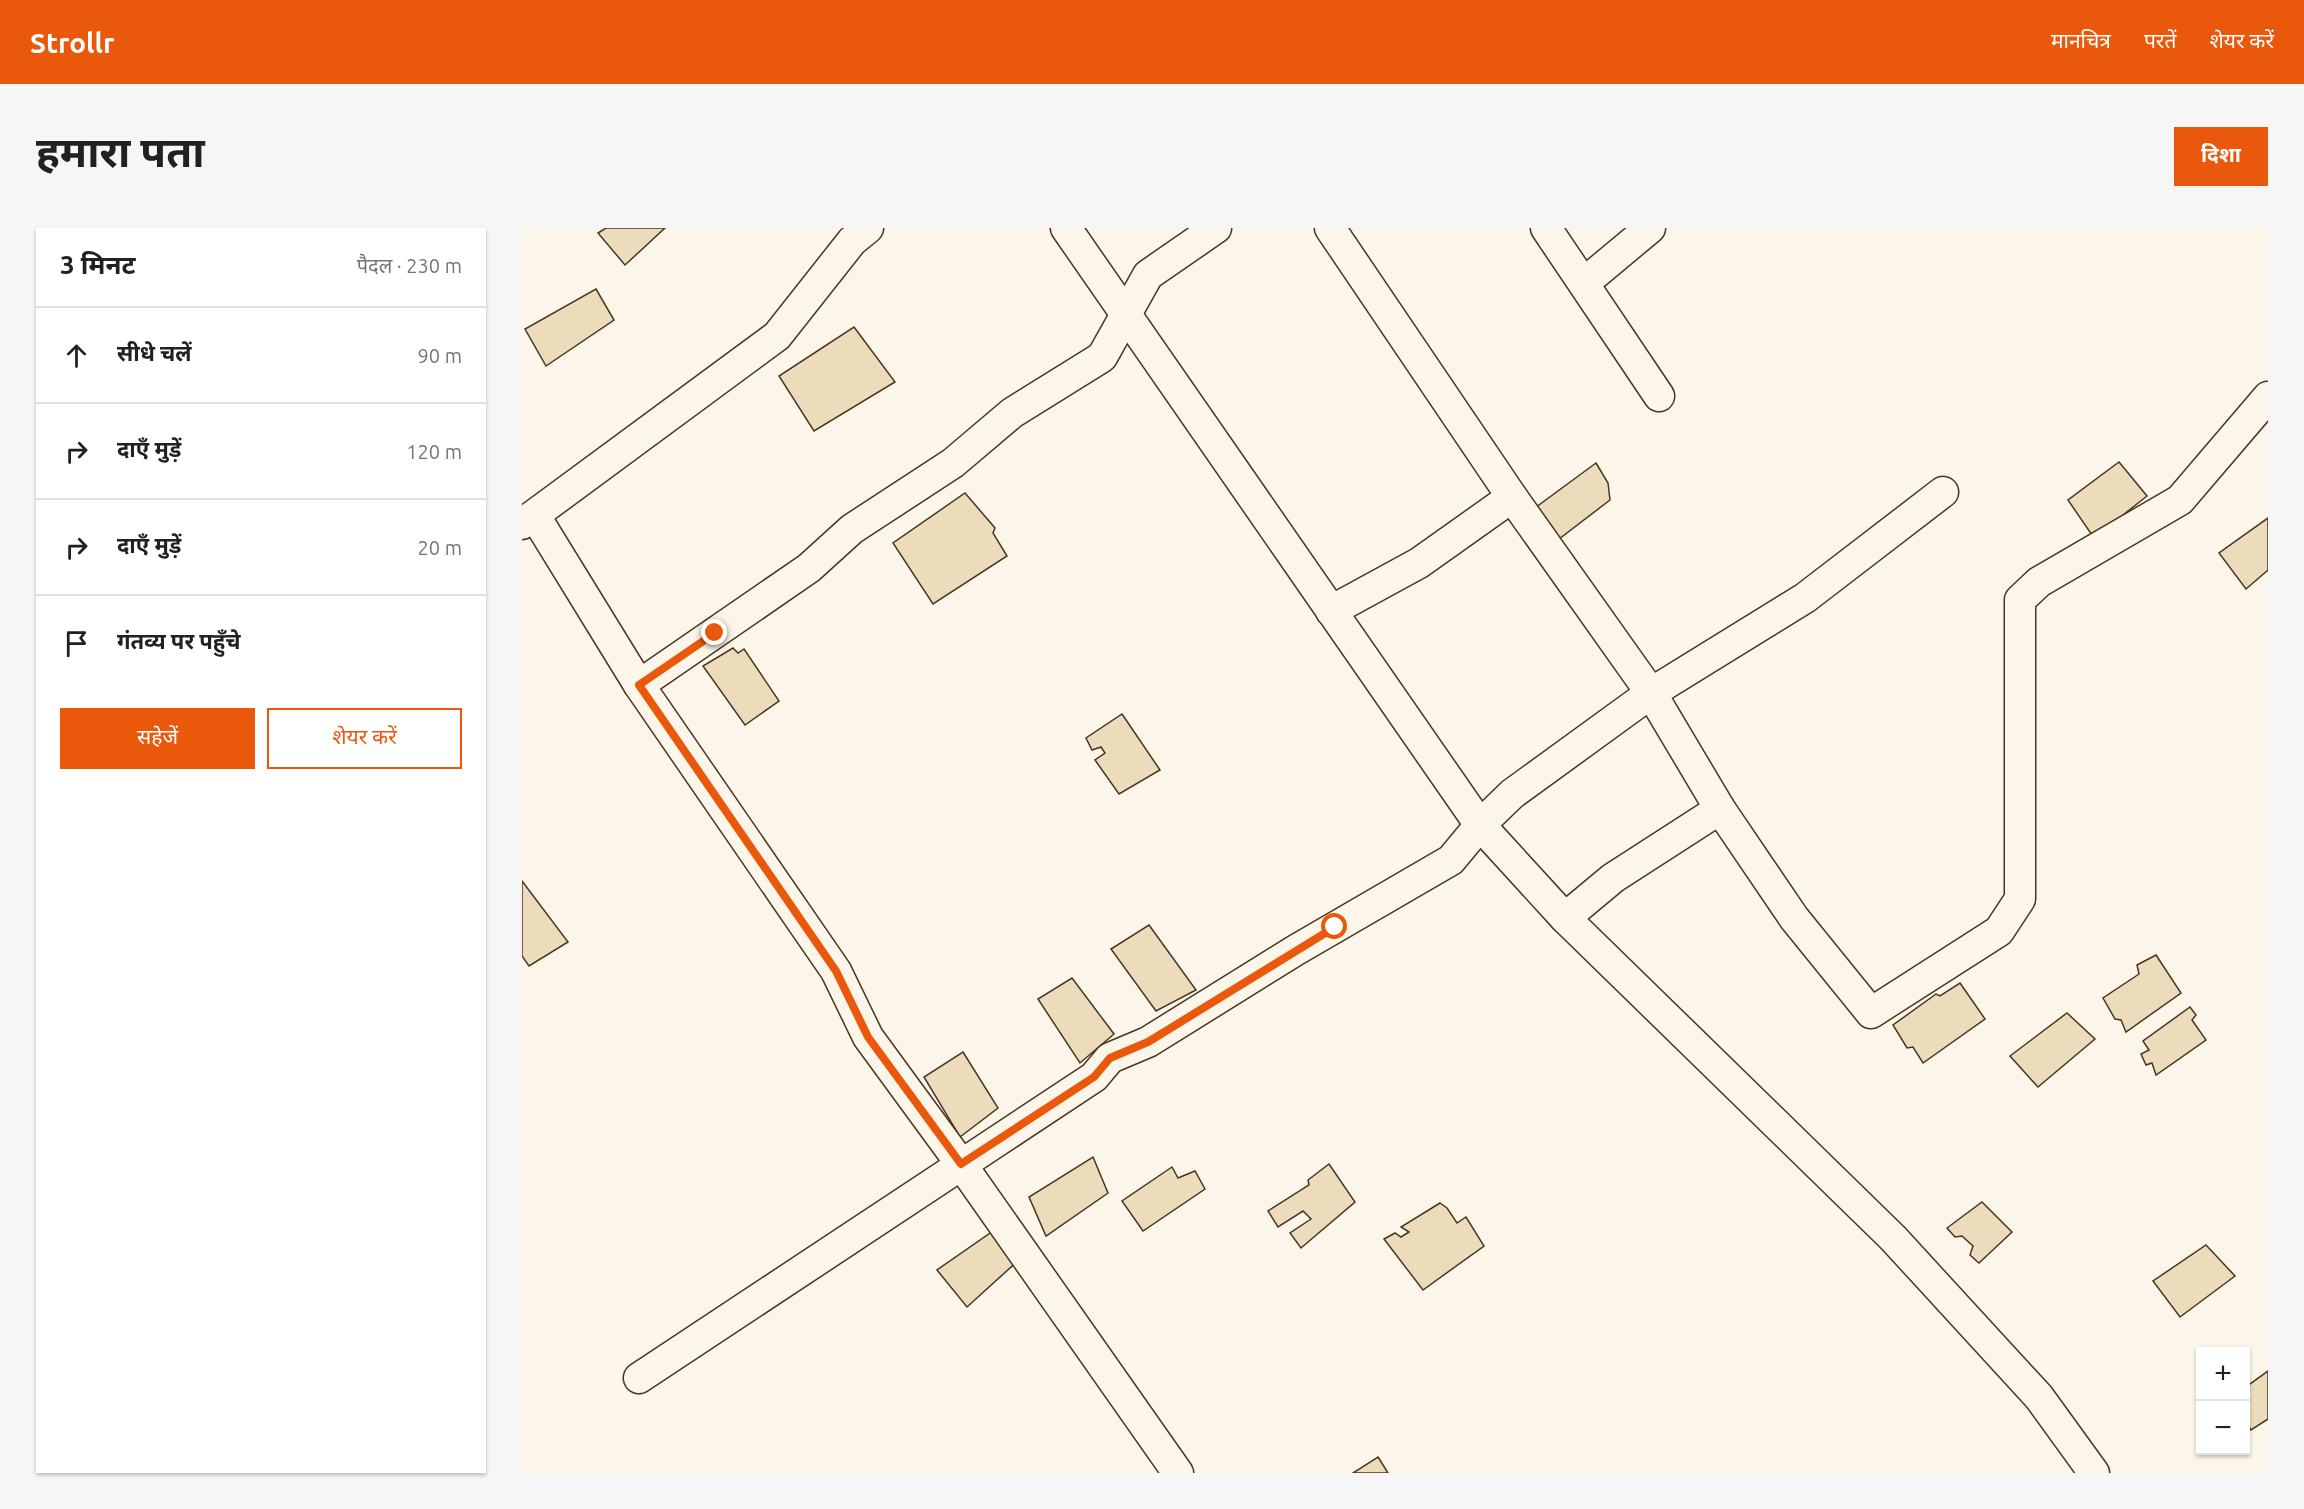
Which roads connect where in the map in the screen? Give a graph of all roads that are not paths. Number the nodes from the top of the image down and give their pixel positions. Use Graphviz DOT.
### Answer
graph roads {
  1 [pos="868,228"];
  2 [pos="1066,228"];
  3 [pos="1216,228"];
  4 [pos="1330,228"];
  5 [pos="1546,228"];
  6 [pos="1650,228"];
  7 [pos="1584,282"];
  8 [pos="1126,315"];
  9 [pos="1659,396"];
  10 [pos="2268,397"];
  11 [pos="1943,492"];
  12 [pos="1512,497"];
  13 [pos="529,520"];
  14 [pos="1331,611"];
  15 [pos="639,685"];
  16 [pos="1651,693"];
  17 [pos="1720,810"];
  18 [pos="1480,825"];
  19 [pos="1565,918"];
  20 [pos="961,1164"];
  21 [pos="639,1378"];
  22 [pos="1178,1473"];
  23 [pos="2094,1473"];
  1 -- 13 [label="street"];
  2 -- 8 [label="street"];
  3 -- 8 [label="street"];
  4 -- 12 [label="street"];
  5 -- 7 [label="street"];
  6 -- 7 [label="street"];
  7 -- 9 [label="street"];
  8 -- 14 [label="street"];
  8 -- 15 [label="street"];
  10 -- 17 [label="street"];
  11 -- 16 [label="street"];
  12 -- 14 [label="street"];
  12 -- 16 [label="street"];
  13 -- 15 [label="street"];
  14 -- 18 [label="street"];
  15 -- 20 [label="street"];
  16 -- 17 [label="street"];
  16 -- 18 [label="street"];
  17 -- 19 [label="street"];
  18 -- 19 [label="street"];
  18 -- 20 [label="street"];
  19 -- 23 [label="street"];
  20 -- 21 [label="street"];
  20 -- 22 [label="street"];
}
